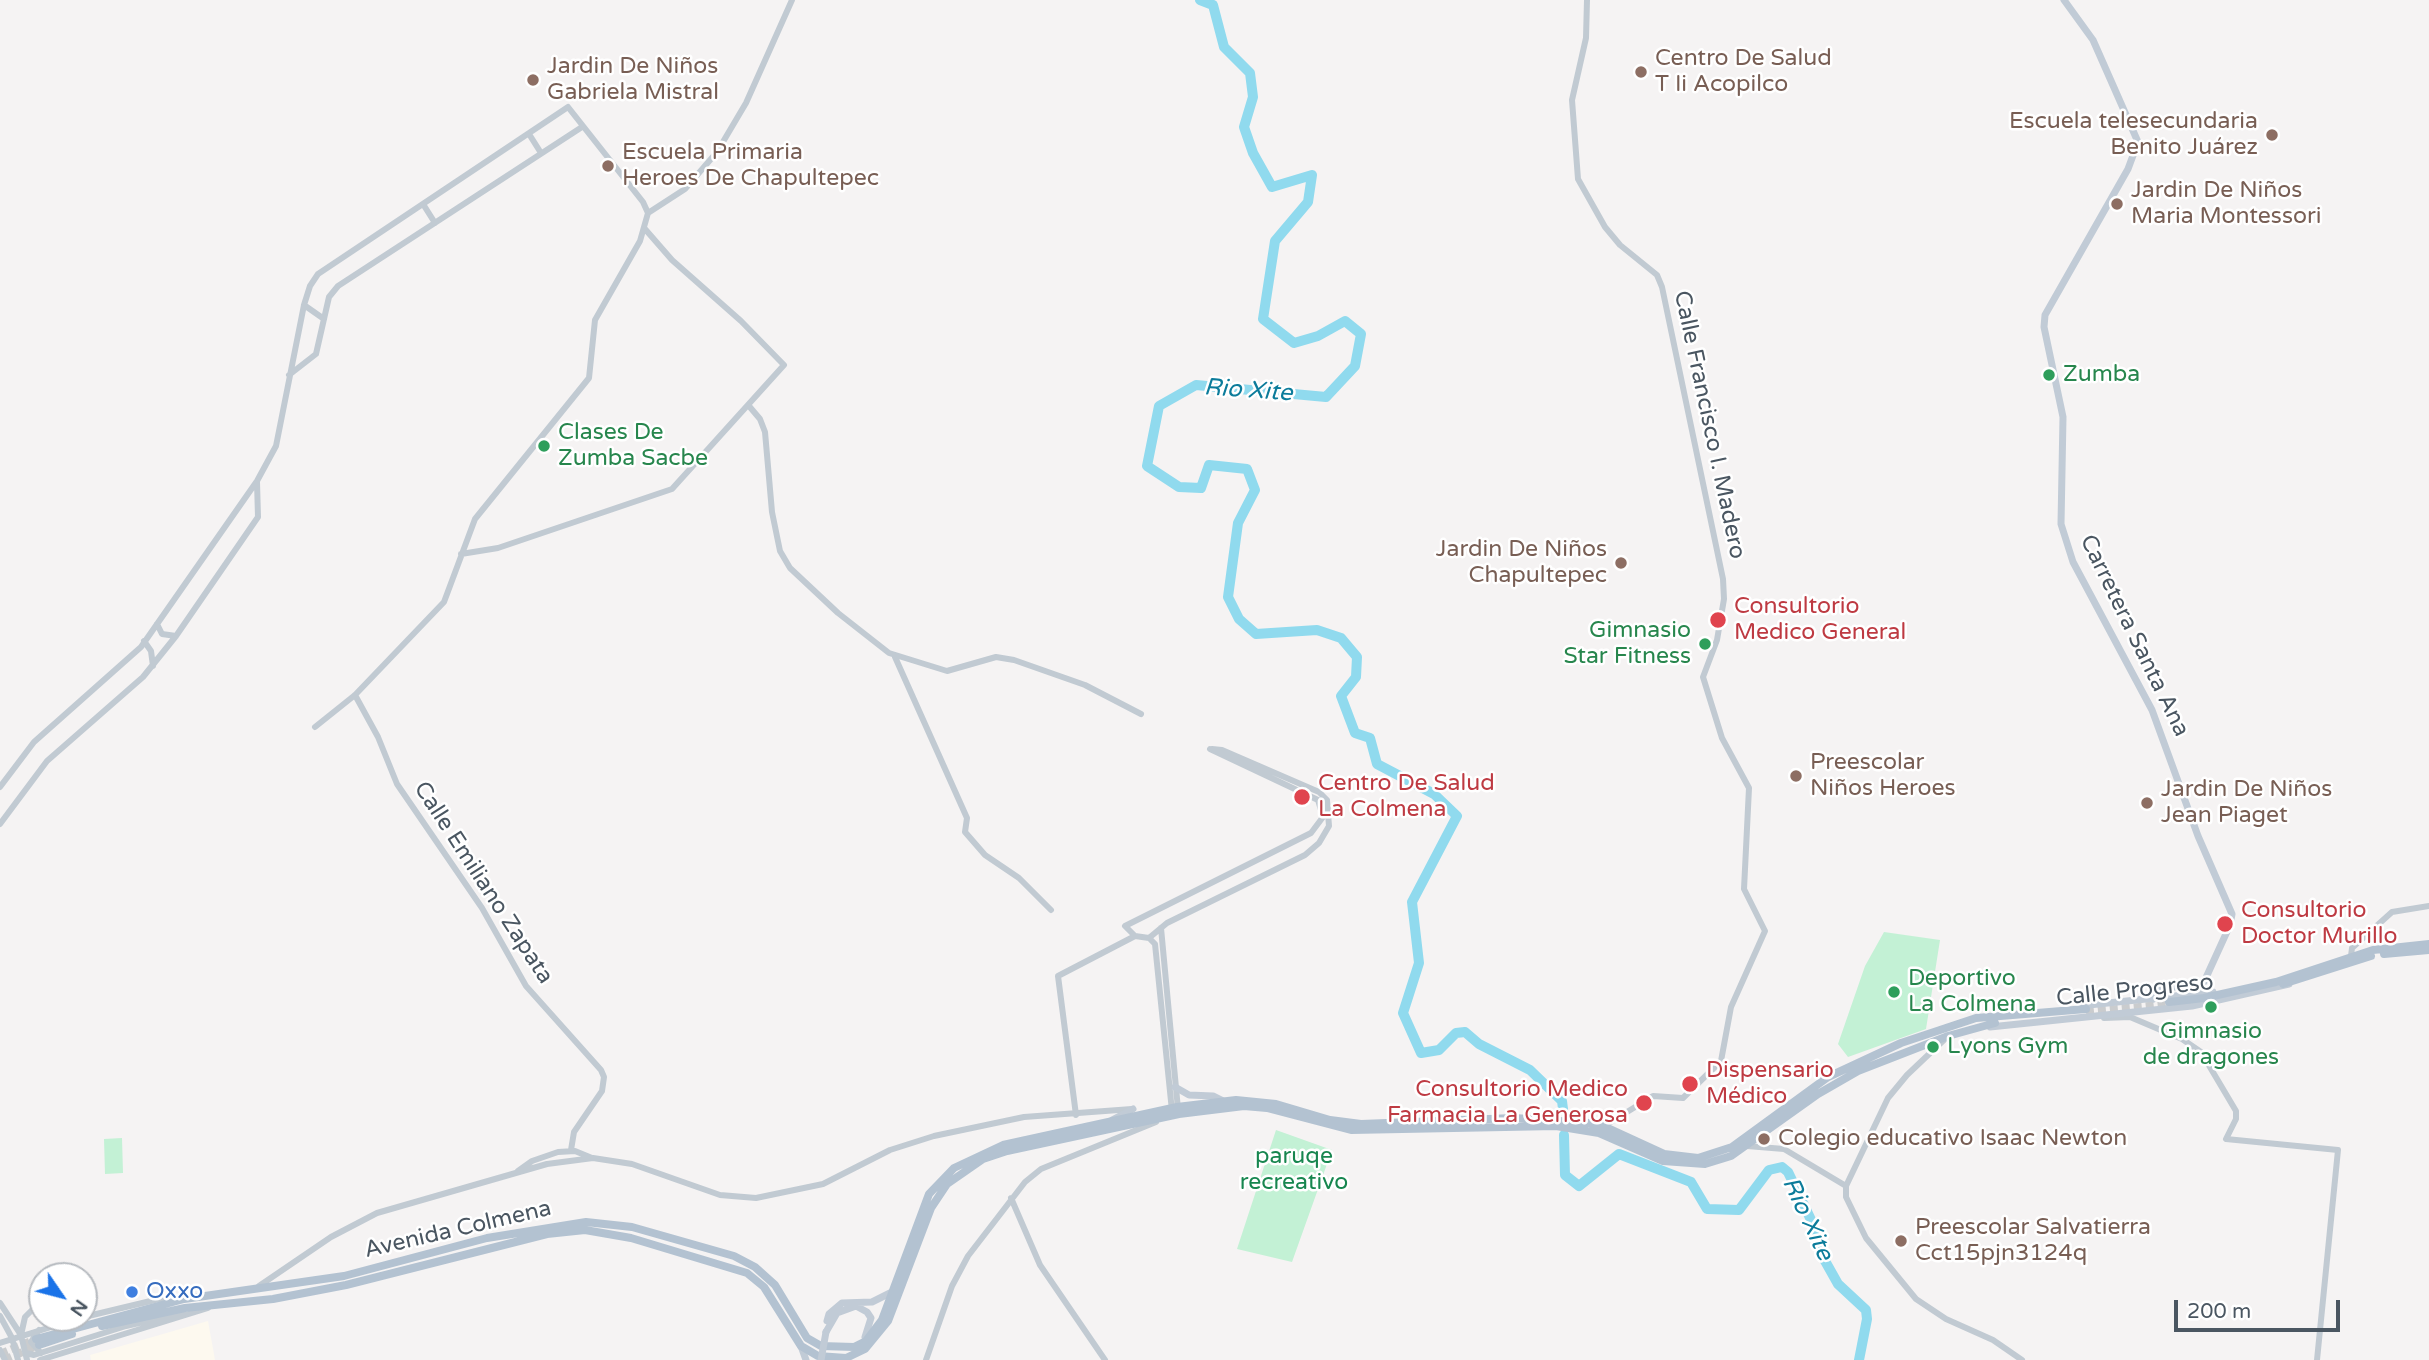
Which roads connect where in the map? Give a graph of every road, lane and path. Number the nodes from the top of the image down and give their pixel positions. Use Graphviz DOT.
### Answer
graph roads {
  1 [pos="792,0"];
  2 [pos="1587,0"];
  3 [pos="2064,0"];
  4 [pos="582,127"];
  5 [pos="529,134"];
  6 [pos="541,152"];
  7 [pos="423,204"];
  8 [pos="648,213"];
  9 [pos="435,223"];
  10 [pos="645,229"];
  11 [pos="304,305"];
  12 [pos="324,319"];
  13 [pos="289,376"];
  14 [pos="749,406"];
  15 [pos="257,481"];
  16 [pos="461,554"];
  17 [pos="157,624"];
  18 [pos="176,636"];
  19 [pos="144,641"];
  20 [pos="895,657"];
  21 [pos="153,666"];
  22 [pos="355,695"];
  23 [pos="1141,714"];
  24 [pos="315,727"];
  25 [pos="0,788"];
  26 [pos="0,824"];
  27 [pos="2429,906"];
  28 [pos="1051,911"];
  29 [pos="1161,927"];
  30 [pos="1135,936"];
  31 [pos="1149,938"];
  32 [pos="2429,944"];
  33 [pos="2429,950"];
  34 [pos="2351,956"];
  35 [pos="2294,979"];
  36 [pos="2153,999"];
  37 [pos="2170,1003"];
  38 [pos="2105,1004"];
  39 [pos="2087,1009"];
  40 [pos="2162,1010"];
  41 [pos="2113,1013"];
  42 [pos="2100,1014"];
  43 [pos="1979,1028"];
  44 [pos="1948,1036"];
  45 [pos="1175,1087"];
  46 [pos="1223,1101"];
  47 [pos="1133,1108"];
  48 [pos="1172,1112"];
  49 [pos="1076,1115"];
  50 [pos="1110,1121"];
  51 [pos="1601,1129"];
  52 [pos="1747,1146"];
  53 [pos="571,1150"];
  54 [pos="593,1158"];
  55 [pos="513,1175"];
  56 [pos="1846,1189"];
  57 [pos="1011,1198"];
  58 [pos="259,1286"];
  59 [pos="892,1292"];
  60 [pos="169,1302"];
  61 [pos="0,1303"];
  62 [pos="186,1307"];
  63 [pos="98,1313"];
  64 [pos="28,1314"];
  65 [pos="0,1316"];
  66 [pos="28,1332"];
  67 [pos="38,1332"];
  68 [pos="826,1332"];
  69 [pos="20,1335"];
  70 [pos="12,1338"];
  71 [pos="0,1343"];
  72 [pos="801,1346"];
  73 [pos="854,1348"];
  74 [pos="39,1349"];
  75 [pos="0,1350"];
  76 [pos="26,1356"];
  77 [pos="835,1359"];
  78 [pos="5,1360"];
  79 [pos="18,1360"];
  80 [pos="806,1360"];
  81 [pos="821,1360"];
  82 [pos="926,1360"];
  83 [pos="1105,1360"];
  84 [pos="2022,1360"];
  85 [pos="2318,1360"];
  1 -- 8 [label="street"];
  2 -- 51 [label="street, Calle Francisco I. Madero"];
  3 -- 36 [label="main road, Carretera Santa Ana"];
  4 -- 5 [label="street"];
  4 -- 6 [label="street"];
  4 -- 8 [label="street"];
  5 -- 6 [label="street"];
  5 -- 7 [label="street"];
  6 -- 9 [label="street"];
  7 -- 9 [label="street"];
  7 -- 11 [label="street"];
  8 -- 10 [label="street"];
  9 -- 12 [label="street"];
  10 -- 14 [label="street"];
  10 -- 16 [label="street"];
  11 -- 12 [label="street"];
  11 -- 13 [label="street"];
  12 -- 13 [label="street"];
  13 -- 15 [label="street"];
  14 -- 16 [label="street"];
  14 -- 20 [label="street"];
  15 -- 17 [label="street"];
  15 -- 18 [label="street"];
  16 -- 22 [label="street"];
  17 -- 18 [label="street"];
  17 -- 19 [label="street"];
  18 -- 21 [label="street"];
  19 -- 21 [label="street"];
  19 -- 25 [label="street"];
  20 -- 23 [label="street"];
  20 -- 28 [label="street"];
  21 -- 26 [label="street"];
  22 -- 24 [label="street"];
  22 -- 53 [label="street, Calle Emiliano Zapata"];
  27 -- 34 [label="street"];
  29 -- 30 [label="street"];
  29 -- 31 [label="street"];
  29 -- 45 [label="street"];
  30 -- 31 [label="street"];
  30 -- 49 [label="street"];
  31 -- 48 [label="street"];
  32 -- 34 [label="main road"];
  33 -- 35 [label="main road"];
  34 -- 35 [label="main road"];
  35 -- 36 [label="main road"];
  35 -- 37 [label="main road"];
  35 -- 40 [label="main road, Calle Progreso"];
  36 -- 38 [label="main road, Calle Progreso"];
  36 -- 40 [label="main road"];
  36 -- 41 [label="main road"];
  38 -- 39 [label="main road, Calle Progreso"];
  38 -- 42 [label="main road"];
  39 -- 42 [label="main road"];
  39 -- 43 [label="main road"];
  39 -- 51 [label="main road"];
  40 -- 41 [label="main road, Calle Progreso"];
  41 -- 42 [label="main road, Calle Progreso"];
  42 -- 43 [label="main road, Calle Progreso"];
  42 -- 85 [label="street"];
  43 -- 44 [label="main road, Calle Progreso"];
  44 -- 52 [label="main road, Calle Progreso"];
  44 -- 56 [label="street"];
  45 -- 46 [label="main road"];
  45 -- 48 [label="street"];
  46 -- 48 [label="main road"];
  46 -- 51 [label="main road"];
  47 -- 49 [label="street"];
  47 -- 50 [label="main road"];
  48 -- 50 [label="main road"];
  48 -- 51 [label="main road"];
  48 -- 57 [label="street"];
  48 -- 77 [label="main road"];
  49 -- 54 [label="street"];
  50 -- 59 [label="main road"];
  51 -- 52 [label="main road, Calle Progreso"];
  52 -- 56 [label="street"];
  53 -- 54 [label="street"];
  53 -- 55 [label="street"];
  54 -- 55 [label="street"];
  55 -- 58 [label="street"];
  56 -- 84 [label="street"];
  57 -- 82 [label="street"];
  57 -- 83 [label="street"];
  58 -- 62 [label="main road, Avenida Colmena"];
  58 -- 73 [label="main road, Avenida Colmena"];
  59 -- 68 [label="main road"];
  59 -- 73 [label="main road"];
  60 -- 62 [label="main road"];
  60 -- 63 [label="street"];
  60 -- 74 [label="main road"];
  61 -- 69 [label="street"];
  62 -- 72 [label="main road, Avenida Colmena"];
  62 -- 74 [label="main road"];
  62 -- 74 [label="street"];
  64 -- 69 [label="street"];
  65 -- 70 [label="street"];
  66 -- 69 [label="street"];
  67 -- 74 [label="street"];
  68 -- 73 [label="main road"];
  68 -- 81 [label="main road, bridge"];
  69 -- 70 [label="street"];
  69 -- 76 [label="street"];
  70 -- 71 [label="street"];
  70 -- 79 [label="street"];
  72 -- 77 [label="main road"];
  72 -- 80 [label="main road"];
  74 -- 76 [label="street"];
  75 -- 78 [label="street"];
}
